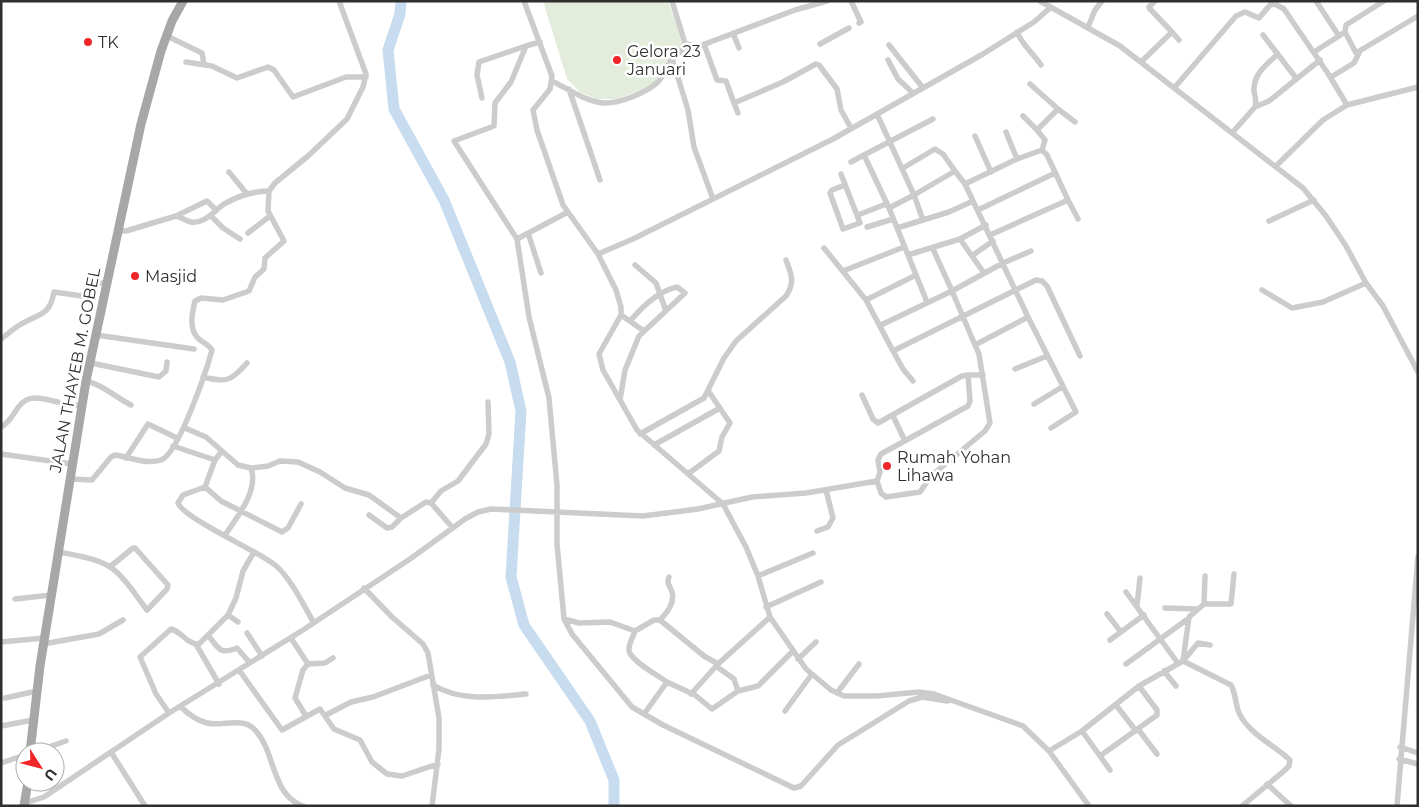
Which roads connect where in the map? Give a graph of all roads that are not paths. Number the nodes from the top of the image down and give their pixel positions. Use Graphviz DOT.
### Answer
graph roads {
  1 [pos="183,1"];
  2 [pos="340,1"];
  3 [pos="524,1"];
  4 [pos="672,1"];
  5 [pos="827,1"];
  6 [pos="851,1"];
  7 [pos="1040,1"];
  8 [pos="1102,1"];
  9 [pos="1155,1"];
  10 [pos="1316,1"];
  11 [pos="1384,1"];
  12 [pos="812,4"];
  13 [pos="1051,7"];
  14 [pos="1418,16"];
  15 [pos="859,23"];
  16 [pos="1088,27"];
  17 [pos="849,28"];
  18 [pos="1017,32"];
  19 [pos="1172,32"];
  20 [pos="1345,32"];
  21 [pos="733,33"];
  22 [pos="1263,35"];
  23 [pos="167,36"];
  24 [pos="1339,36"];
  25 [pos="1179,40"];
  26 [pos="540,42"];
  27 [pos="704,44"];
  28 [pos="820,44"];
  29 [pos="689,45"];
  30 [pos="888,45"];
  31 [pos="526,46"];
  32 [pos="739,48"];
  33 [pos="1314,52"];
  34 [pos="1359,53"];
  35 [pos="1278,54"];
  36 [pos="672,58"];
  37 [pos="888,60"];
  38 [pos="1320,60"];
  39 [pos="186,62"];
  40 [pos="1141,62"];
  41 [pos="204,64"];
  42 [pos="1041,66"];
  43 [pos="366,77"];
  44 [pos="1330,77"];
  45 [pos="1296,78"];
  46 [pos="552,81"];
  47 [pos="1030,84"];
  48 [pos="1175,87"];
  49 [pos="1418,87"];
  50 [pos="923,88"];
  51 [pos="569,89"];
  52 [pos="912,93"];
  53 [pos="482,98"];
  54 [pos="734,103"];
  55 [pos="1346,105"];
  56 [pos="1255,107"];
  57 [pos="1058,109"];
  58 [pos="738,113"];
  59 [pos="877,114"];
  60 [pos="1022,116"];
  61 [pos="933,119"];
  62 [pos="1075,122"];
  63 [pos="851,128"];
  64 [pos="1037,130"];
  65 [pos="1006,132"];
  66 [pos="1232,133"];
  67 [pos="975,136"];
  68 [pos="889,141"];
  69 [pos="1042,150"];
  70 [pos="864,155"];
  71 [pos="1017,159"];
  72 [pos="851,162"];
  73 [pos="1276,166"];
  74 [pos="903,168"];
  75 [pos="955,171"];
  76 [pos="229,172"];
  77 [pos="991,172"];
  78 [pos="1055,173"];
  79 [pos="841,174"];
  80 [pos="600,180"];
  81 [pos="964,184"];
  82 [pos="845,185"];
  83 [pos="269,191"];
  84 [pos="247,194"];
  85 [pos="914,195"];
  86 [pos="713,198"];
  87 [pos="1068,200"];
  88 [pos="1314,200"];
  89 [pos="973,201"];
  90 [pos="888,206"];
  91 [pos="216,210"];
  92 [pos="978,210"];
  93 [pos="568,212"];
  94 [pos="858,214"];
  95 [pos="176,216"];
  96 [pos="211,216"];
  97 [pos="270,216"];
  98 [pos="892,219"];
  99 [pos="1078,219"];
  100 [pos="923,220"];
  101 [pos="1269,221"];
  102 [pos="986,225"];
  103 [pos="867,227"];
  104 [pos="897,228"];
  105 [pos="118,231"];
  106 [pos="248,233"];
  107 [pos="528,234"];
  108 [pos="992,238"];
  109 [pos="240,239"];
  110 [pos="517,239"];
  111 [pos="960,240"];
  112 [pos="904,247"];
  113 [pos="824,248"];
  114 [pos="933,250"];
  115 [pos="1031,251"];
  116 [pos="598,254"];
  117 [pos="908,255"];
  118 [pos="973,255"];
  119 [pos="786,260"];
  120 [pos="1003,263"];
  121 [pos="635,265"];
  122 [pos="843,271"];
  123 [pos="984,273"];
  124 [pos="541,274"];
  125 [pos="916,275"];
  126 [pos="106,283"];
  127 [pos="1366,283"];
  128 [pos="1262,290"];
  129 [pos="952,291"];
  130 [pos="1016,291"];
  131 [pos="661,294"];
  132 [pos="866,300"];
  133 [pos="927,302"];
  134 [pos="666,311"];
  135 [pos="621,315"];
  136 [pos="963,317"];
  137 [pos="1028,318"];
  138 [pos="630,320"];
  139 [pos="880,325"];
  140 [pos="644,331"];
  141 [pos="96,336"];
  142 [pos="1,339"];
  143 [pos="975,346"];
  144 [pos="194,349"];
  145 [pos="893,351"];
  146 [pos="1047,356"];
  147 [pos="1080,356"];
  148 [pos="167,362"];
  149 [pos="247,362"];
  150 [pos="90,363"];
  151 [pos="1015,369"];
  152 [pos="1418,372"];
  153 [pos="968,375"];
  154 [pos="983,375"];
  155 [pos="203,377"];
  156 [pos="86,381"];
  157 [pos="913,381"];
  158 [pos="1062,387"];
  159 [pos="709,392"];
  160 [pos="862,395"];
  161 [pos="620,401"];
  162 [pos="58,402"];
  163 [pos="488,402"];
  164 [pos="68,404"];
  165 [pos="1034,404"];
  166 [pos="131,405"];
  167 [pos="82,406"];
  168 [pos="720,408"];
  169 [pos="893,416"];
  170 [pos="1,427"];
  171 [pos="185,428"];
  172 [pos="1051,428"];
  173 [pos="640,434"];
  174 [pos="177,438"];
  175 [pos="905,441"];
  176 [pos="172,446"];
  177 [pos="654,446"];
  178 [pos="222,452"];
  179 [pos="1,454"];
  180 [pos="126,458"];
  181 [pos="215,460"];
  182 [pos="72,464"];
  183 [pos="251,468"];
  184 [pos="688,474"];
  185 [pos="70,479"];
  186 [pos="877,481"];
  187 [pos="204,487"];
  188 [pos="826,490"];
  189 [pos="431,503"];
  190 [pos="301,504"];
  191 [pos="723,504"];
  192 [pos="241,511"];
  193 [pos="557,513"];
  194 [pos="370,516"];
  195 [pos="401,518"];
  196 [pos="452,526"];
  197 [pos="817,530"];
  198 [pos="225,535"];
  199 [pos="58,552"];
  200 [pos="254,552"];
  201 [pos="813,553"];
  202 [pos="1418,556"];
  203 [pos="111,566"];
  204 [pos="1234,574"];
  205 [pos="758,576"];
  206 [pos="1205,576"];
  207 [pos="669,577"];
  208 [pos="1140,578"];
  209 [pos="821,582"];
  210 [pos="364,588"];
  211 [pos="1126,592"];
  212 [pos="51,596"];
  213 [pos="15,599"];
  214 [pos="1204,604"];
  215 [pos="1137,605"];
  216 [pos="766,607"];
  217 [pos="1165,608"];
  218 [pos="1197,609"];
  219 [pos="1107,614"];
  220 [pos="228,615"];
  221 [pos="1144,615"];
  222 [pos="770,617"];
  223 [pos="1189,618"];
  224 [pos="564,619"];
  225 [pos="123,620"];
  226 [pos="660,620"];
  227 [pos="238,622"];
  228 [pos="314,623"];
  229 [pos="636,631"];
  230 [pos="1121,632"];
  231 [pos="247,633"];
  232 [pos="208,635"];
  233 [pos="291,638"];
  234 [pos="1160,638"];
  235 [pos="1110,640"];
  236 [pos="44,641"];
  237 [pos="1,642"];
  238 [pos="816,642"];
  239 [pos="196,644"];
  240 [pos="1210,645"];
  241 [pos="792,651"];
  242 [pos="262,656"];
  243 [pos="332,658"];
  244 [pos="798,659"];
  245 [pos="1180,661"];
  246 [pos="250,663"];
  247 [pos="308,664"];
  248 [pos="859,664"];
  249 [pos="1126,664"];
  250 [pos="717,665"];
  251 [pos="239,670"];
  252 [pos="1164,671"];
  253 [pos="812,674"];
  254 [pos="431,675"];
  255 [pos="667,682"];
  256 [pos="219,684"];
  257 [pos="433,685"];
  258 [pos="1139,686"];
  259 [pos="1176,686"];
  260 [pos="36,692"];
  261 [pos="738,692"];
  262 [pos="837,693"];
  263 [pos="526,694"];
  264 [pos="692,694"];
  265 [pos="6,698"];
  266 [pos="956,702"];
  267 [pos="1116,705"];
  268 [pos="181,707"];
  269 [pos="786,711"];
  270 [pos="169,713"];
  271 [pos="326,714"];
  272 [pos="644,714"];
  273 [pos="306,716"];
  274 [pos="33,720"];
  275 [pos="1,726"];
  276 [pos="1137,730"];
  277 [pos="1082,731"];
  278 [pos="66,741"];
  279 [pos="32,742"];
  280 [pos="63,742"];
  281 [pos="1400,747"];
  282 [pos="1049,751"];
  283 [pos="111,752"];
  284 [pos="1156,754"];
  285 [pos="1418,754"];
  286 [pos="1100,756"];
  287 [pos="15,758"];
  288 [pos="1399,759"];
  289 [pos="1,763"];
  290 [pos="438,764"];
  291 [pos="1418,764"];
  292 [pos="1110,770"];
  293 [pos="1267,784"];
  294 [pos="25,804"];
  295 [pos="145,806"];
  296 [pos="303,806"];
  297 [pos="432,806"];
  298 [pos="1089,806"];
  299 [pos="1242,806"];
  300 [pos="1291,806"];
  301 [pos="1396,806"];
  1 -- 23 [label="main road, JALAN THAYEB M. GOBEL"];
  2 -- 43 [label="street"];
  3 -- 26 [label="street"];
  4 -- 29 [label="street"];
  5 -- 12 [label="street"];
  6 -- 15 [label="street"];
  7 -- 13 [label="street"];
  8 -- 16 [label="street"];
  9 -- 19 [label="street"];
  10 -- 24 [label="street"];
  11 -- 20 [label="street"];
  12 -- 21 [label="street"];
  13 -- 16 [label="street"];
  13 -- 18 [label="street"];
  14 -- 34 [label="street"];
  16 -- 40 [label="street"];
  17 -- 28 [label="street"];
  18 -- 42 [label="street"];
  18 -- 50 [label="street"];
  19 -- 25 [label="street"];
  19 -- 40 [label="street"];
  20 -- 24 [label="street"];
  20 -- 34 [label="street"];
  21 -- 27 [label="street"];
  21 -- 32 [label="street"];
  22 -- 35 [label="street"];
  23 -- 41 [label="street"];
  23 -- 105 [label="main road, JALAN THAYEB M. GOBEL"];
  24 -- 33 [label="street"];
  26 -- 31 [label="street"];
  26 -- 46 [label="street"];
  27 -- 29 [label="street"];
  27 -- 54 [label="street"];
  29 -- 36 [label="street"];
  30 -- 50 [label="street"];
  31 -- 53 [label="street"];
  31 -- 110 [label="street"];
  33 -- 38 [label="street"];
  33 -- 48 [label="street"];
  34 -- 44 [label="street"];
  35 -- 45 [label="street"];
  35 -- 56 [label="street"];
  36 -- 51 [label="street"];
  36 -- 86 [label="street"];
  37 -- 52 [label="street"];
  38 -- 44 [label="street"];
  38 -- 45 [label="street"];
  39 -- 41 [label="street"];
  40 -- 48 [label="street"];
  41 -- 43 [label="street"];
  43 -- 83 [label="street"];
  44 -- 55 [label="street"];
  45 -- 56 [label="street"];
  46 -- 51 [label="street"];
  46 -- 93 [label="street"];
  47 -- 57 [label="street"];
  48 -- 66 [label="street"];
  49 -- 55 [label="street"];
  50 -- 52 [label="street"];
  51 -- 80 [label="street"];
  52 -- 59 [label="street"];
  54 -- 58 [label="street"];
  54 -- 63 [label="street"];
  55 -- 73 [label="street"];
  56 -- 66 [label="street"];
  57 -- 62 [label="street"];
  57 -- 64 [label="street"];
  59 -- 63 [label="street"];
  59 -- 68 [label="street"];
  60 -- 64 [label="street"];
  61 -- 68 [label="street"];
  63 -- 86 [label="street"];
  64 -- 69 [label="street"];
  65 -- 71 [label="street"];
  66 -- 73 [label="street"];
  67 -- 77 [label="street"];
  68 -- 70 [label="street"];
  68 -- 74 [label="street"];
  69 -- 71 [label="street"];
  69 -- 78 [label="street"];
  70 -- 72 [label="street"];
  70 -- 90 [label="street"];
  71 -- 77 [label="street"];
  73 -- 88 [label="street"];
  74 -- 75 [label="street"];
  74 -- 85 [label="street"];
  75 -- 81 [label="street"];
  75 -- 85 [label="street"];
  76 -- 84 [label="street"];
  77 -- 81 [label="street"];
  78 -- 87 [label="street"];
  78 -- 92 [label="street"];
  79 -- 82 [label="street"];
  81 -- 89 [label="street"];
  82 -- 94 [label="street"];
  82 -- 94 [label="street"];
  83 -- 84 [label="street"];
  83 -- 97 [label="street"];
  84 -- 91 [label="street"];
  85 -- 90 [label="street"];
  85 -- 100 [label="street"];
  86 -- 116 [label="street"];
  87 -- 99 [label="street"];
  87 -- 108 [label="street"];
  88 -- 101 [label="street"];
  88 -- 127 [label="street"];
  89 -- 92 [label="street"];
  89 -- 100 [label="street"];
  90 -- 94 [label="street"];
  90 -- 98 [label="street"];
  91 -- 95 [label="street"];
  91 -- 96 [label="street"];
  92 -- 102 [label="street"];
  93 -- 107 [label="street"];
  93 -- 116 [label="street"];
  95 -- 96 [label="street"];
  95 -- 105 [label="street"];
  96 -- 109 [label="street"];
  97 -- 106 [label="street"];
  97 -- 155 [label="street"];
  98 -- 103 [label="street"];
  98 -- 104 [label="street"];
  100 -- 104 [label="street"];
  102 -- 108 [label="street"];
  102 -- 111 [label="street"];
  104 -- 112 [label="street"];
  105 -- 126 [label="main road, JALAN THAYEB M. GOBEL"];
  107 -- 110 [label="street"];
  107 -- 124 [label="street"];
  108 -- 118 [label="street"];
  108 -- 120 [label="street"];
  110 -- 193 [label="street"];
  111 -- 114 [label="street"];
  111 -- 118 [label="street"];
  112 -- 117 [label="street"];
  112 -- 122 [label="street"];
  113 -- 122 [label="street"];
  114 -- 117 [label="street"];
  114 -- 129 [label="street"];
  115 -- 120 [label="street"];
  116 -- 135 [label="street"];
  117 -- 125 [label="street"];
  118 -- 123 [label="street"];
  119 -- 159 [label="street"];
  120 -- 123 [label="street"];
  120 -- 130 [label="street"];
  121 -- 131 [label="street"];
  122 -- 132 [label="street"];
  123 -- 129 [label="street"];
  125 -- 132 [label="street"];
  125 -- 133 [label="street"];
  126 -- 141 [label="main road, JALAN THAYEB M. GOBEL"];
  126 -- 142 [label="street"];
  127 -- 128 [label="street"];
  127 -- 152 [label="street"];
  129 -- 133 [label="street"];
  129 -- 136 [label="street"];
  130 -- 136 [label="street"];
  130 -- 137 [label="street"];
  130 -- 147 [label="street"];
  131 -- 134 [label="street"];
  131 -- 134 [label="street"];
  131 -- 138 [label="street"];
  132 -- 139 [label="street"];
  133 -- 139 [label="street"];
  134 -- 140 [label="street"];
  135 -- 138 [label="street"];
  135 -- 161 [label="street"];
  136 -- 143 [label="street"];
  136 -- 145 [label="street"];
  137 -- 143 [label="street"];
  137 -- 146 [label="street"];
  138 -- 140 [label="street"];
  139 -- 145 [label="street"];
  140 -- 161 [label="street"];
  141 -- 144 [label="street"];
  141 -- 150 [label="main road, JALAN THAYEB M. GOBEL"];
  143 -- 154 [label="street"];
  145 -- 157 [label="street"];
  146 -- 151 [label="street"];
  146 -- 158 [label="street"];
  148 -- 150 [label="street"];
  149 -- 155 [label="street"];
  150 -- 156 [label="main road, JALAN THAYEB M. GOBEL"];
  153 -- 154 [label="street"];
  153 -- 169 [label="street"];
  153 -- 175 [label="street"];
  154 -- 186 [label="street"];
  155 -- 171 [label="street"];
  156 -- 166 [label="street"];
  156 -- 167 [label="main road, JALAN THAYEB M. GOBEL"];
  158 -- 165 [label="street"];
  158 -- 172 [label="street"];
  159 -- 168 [label="street"];
  159 -- 173 [label="street"];
  160 -- 169 [label="street"];
  161 -- 173 [label="street"];
  162 -- 170 [label="street"];
  163 -- 189 [label="street"];
  164 -- 167 [label="street"];
  167 -- 182 [label="main road, JALAN THAYEB M. GOBEL"];
  168 -- 177 [label="street"];
  168 -- 184 [label="street"];
  169 -- 175 [label="street"];
  171 -- 174 [label="street"];
  171 -- 178 [label="street"];
  173 -- 177 [label="street"];
  174 -- 176 [label="street"];
  174 -- 180 [label="street"];
  175 -- 186 [label="street"];
  176 -- 180 [label="street"];
  176 -- 181 [label="street"];
  177 -- 184 [label="street"];
  178 -- 181 [label="street"];
  178 -- 183 [label="street"];
  179 -- 182 [label="street"];
  180 -- 185 [label="street"];
  181 -- 187 [label="street"];
  182 -- 185 [label="main road, JALAN THAYEB M. GOBEL"];
  183 -- 192 [label="street"];
  183 -- 195 [label="street"];
  184 -- 191 [label="street"];
  185 -- 199 [label="main road, JALAN THAYEB M. GOBEL"];
  186 -- 188 [label="street"];
  187 -- 192 [label="street"];
  187 -- 198 [label="street"];
  188 -- 191 [label="street"];
  188 -- 197 [label="street"];
  189 -- 195 [label="street"];
  189 -- 196 [label="street"];
  190 -- 192 [label="street"];
  191 -- 193 [label="street"];
  191 -- 205 [label="street"];
  192 -- 198 [label="street"];
  193 -- 196 [label="street"];
  193 -- 224 [label="street"];
  194 -- 195 [label="street"];
  196 -- 210 [label="street"];
  198 -- 200 [label="street"];
  199 -- 203 [label="street"];
  199 -- 212 [label="main road, JALAN THAYEB M. GOBEL"];
  200 -- 220 [label="street"];
  200 -- 228 [label="street"];
  201 -- 205 [label="street"];
  202 -- 281 [label="street"];
  203 -- 203 [label="street"];
  204 -- 214 [label="street"];
  205 -- 216 [label="street"];
  206 -- 214 [label="street"];
  207 -- 226 [label="street"];
  208 -- 215 [label="street"];
  209 -- 216 [label="street"];
  210 -- 228 [label="street"];
  210 -- 254 [label="street"];
  211 -- 215 [label="street"];
  212 -- 213 [label="street"];
  212 -- 236 [label="main road, JALAN THAYEB M. GOBEL"];
  214 -- 218 [label="street"];
  215 -- 221 [label="street"];
  216 -- 222 [label="street"];
  217 -- 218 [label="street"];
  218 -- 223 [label="street"];
  219 -- 230 [label="street"];
  220 -- 227 [label="street"];
  220 -- 232 [label="street"];
  221 -- 230 [label="street"];
  221 -- 234 [label="street"];
  222 -- 241 [label="street"];
  222 -- 250 [label="street"];
  223 -- 234 [label="street"];
  223 -- 245 [label="street"];
  224 -- 229 [label="street"];
  224 -- 272 [label="street"];
  225 -- 236 [label="street"];
  226 -- 229 [label="street"];
  226 -- 250 [label="street"];
  228 -- 233 [label="street"];
  229 -- 255 [label="street"];
  230 -- 235 [label="street"];
  231 -- 242 [label="street"];
  232 -- 239 [label="street"];
  232 -- 246 [label="street"];
  233 -- 242 [label="street"];
  233 -- 247 [label="street"];
  234 -- 245 [label="street"];
  234 -- 249 [label="street"];
  236 -- 237 [label="street"];
  236 -- 260 [label="main road, JALAN THAYEB M. GOBEL"];
  238 -- 244 [label="street"];
  239 -- 256 [label="street"];
  239 -- 270 [label="street"];
  240 -- 245 [label="street"];
  241 -- 244 [label="street"];
  241 -- 261 [label="street"];
  242 -- 246 [label="street"];
  243 -- 247 [label="street"];
  244 -- 253 [label="street"];
  245 -- 252 [label="street"];
  245 -- 293 [label="street"];
  246 -- 251 [label="street"];
  247 -- 273 [label="street"];
  248 -- 262 [label="street"];
  250 -- 261 [label="street"];
  250 -- 264 [label="street"];
  251 -- 256 [label="street"];
  251 -- 273 [label="street"];
  252 -- 258 [label="street"];
  252 -- 259 [label="street"];
  253 -- 262 [label="street"];
  253 -- 269 [label="street"];
  254 -- 257 [label="street"];
  254 -- 271 [label="street"];
  255 -- 264 [label="street"];
  255 -- 272 [label="street"];
  256 -- 268 [label="street"];
  257 -- 263 [label="street"];
  257 -- 290 [label="street"];
  258 -- 267 [label="street"];
  258 -- 276 [label="street"];
  260 -- 265 [label="street"];
  260 -- 274 [label="main road, JALAN THAYEB M. GOBEL"];
  261 -- 264 [label="street"];
  262 -- 266 [label="street"];
  266 -- 272 [label="street"];
  266 -- 282 [label="street"];
  267 -- 276 [label="street"];
  267 -- 277 [label="street"];
  268 -- 270 [label="street"];
  268 -- 296 [label="street"];
  270 -- 283 [label="street"];
  271 -- 273 [label="street"];
  271 -- 290 [label="street"];
  274 -- 275 [label="street"];
  274 -- 279 [label="main road, JALAN THAYEB M. GOBEL"];
  276 -- 284 [label="street"];
  276 -- 286 [label="street"];
  277 -- 282 [label="street"];
  277 -- 286 [label="street"];
  278 -- 280 [label="street"];
  281 -- 285 [label="street"];
  281 -- 288 [label="street"];
  282 -- 298 [label="street"];
  283 -- 294 [label="street"];
  283 -- 295 [label="street"];
  286 -- 292 [label="street"];
  287 -- 289 [label="street"];
  288 -- 291 [label="street"];
  288 -- 301 [label="street"];
  290 -- 297 [label="street"];
  293 -- 299 [label="street"];
  293 -- 300 [label="street"];
}
